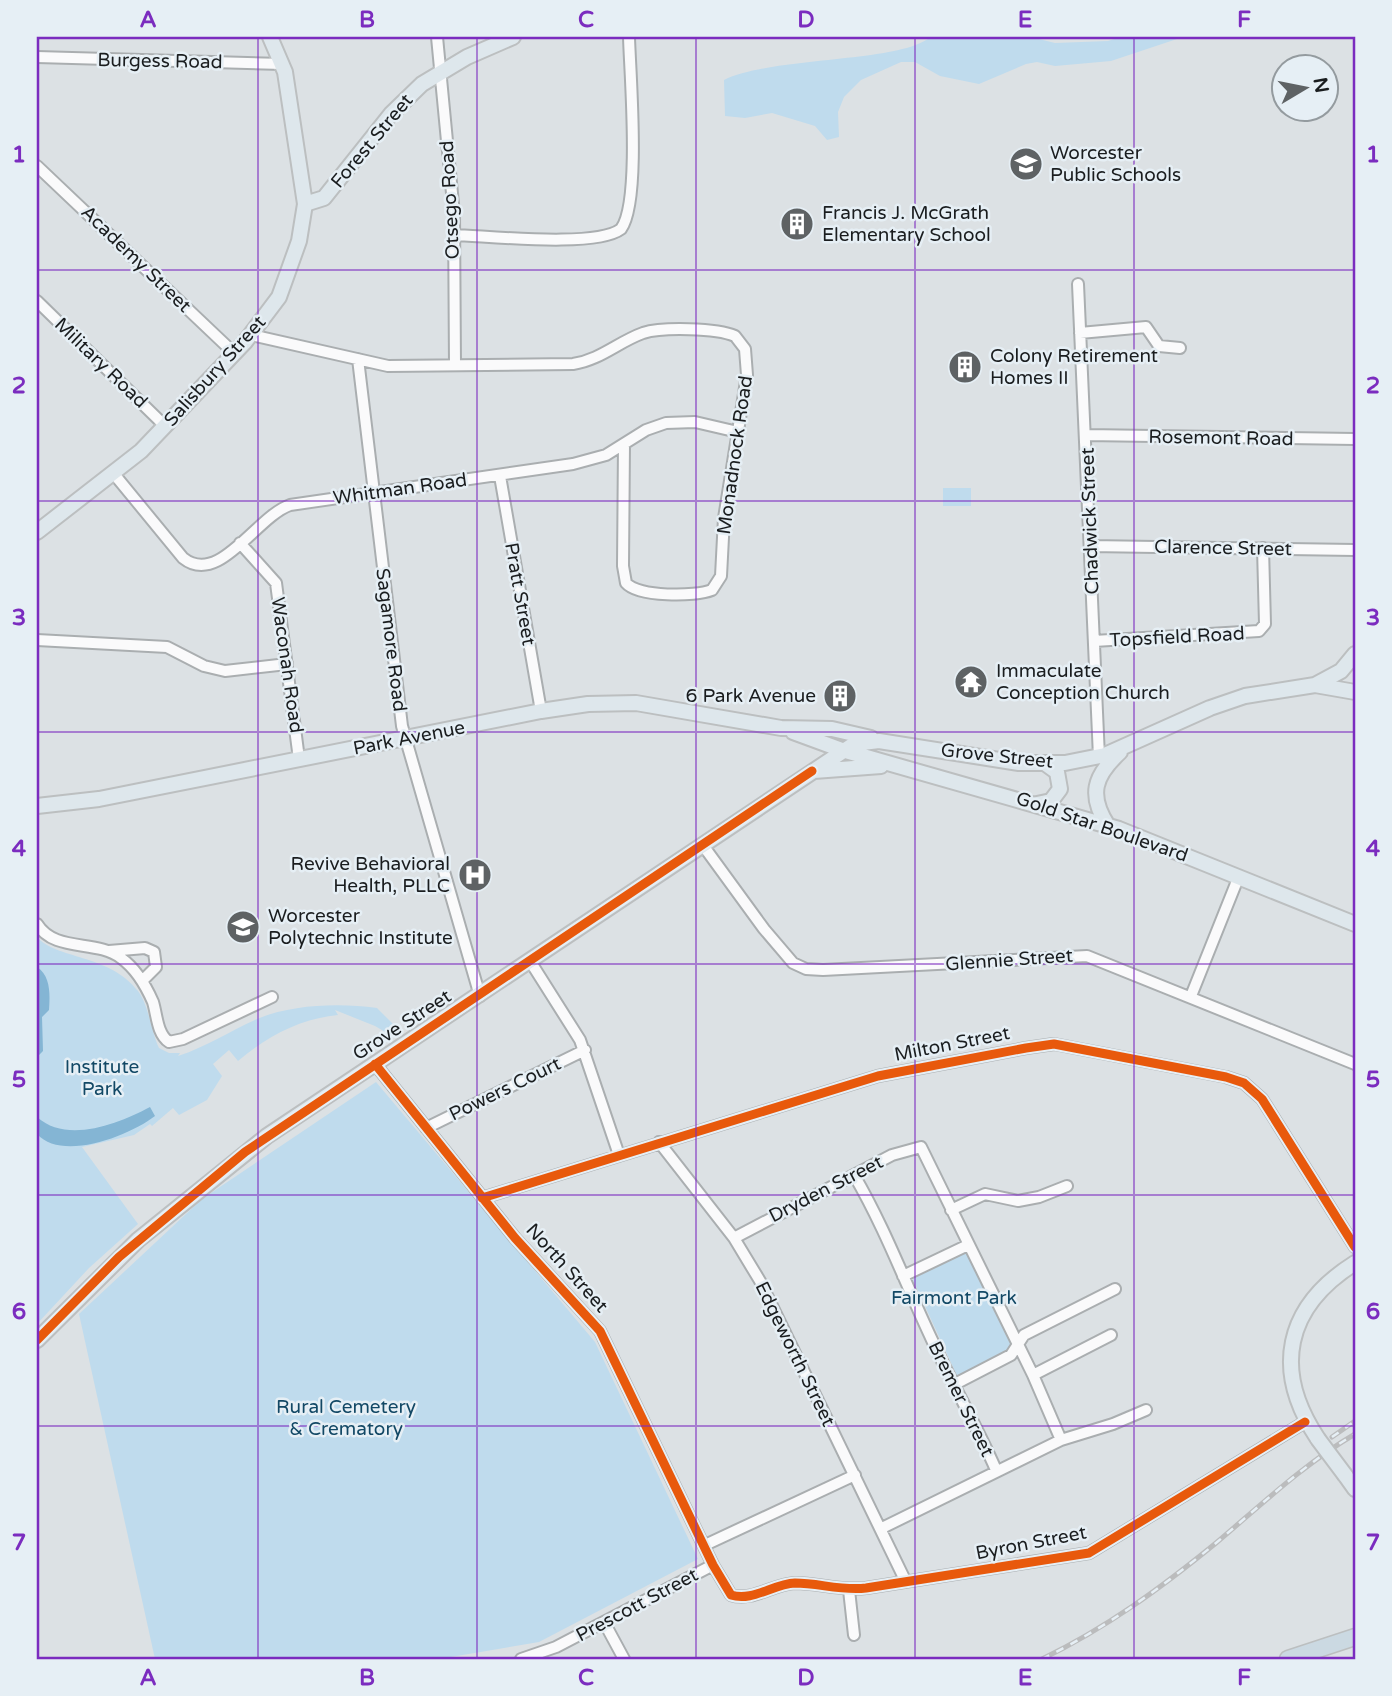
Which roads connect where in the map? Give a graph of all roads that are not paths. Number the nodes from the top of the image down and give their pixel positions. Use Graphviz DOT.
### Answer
graph roads {
  1 [pos="270,37"];
  2 [pos="437,37"];
  3 [pos="513,37"];
  4 [pos="629,37"];
  5 [pos="37,57"];
  6 [pos="283,64"];
  7 [pos="441,71"];
  8 [pos="37,166"];
  9 [pos="305,204"];
  10 [pos="454,235"];
  11 [pos="1078,285"];
  12 [pos="37,301"];
  13 [pos="1080,333"];
  14 [pos="251,335"];
  15 [pos="1180,348"];
  16 [pos="234,353"];
  17 [pos="358,359"];
  18 [pos="456,365"];
  19 [pos="165,426"];
  20 [pos="738,432"];
  21 [pos="1086,435"];
  22 [pos="1355,439"];
  23 [pos="624,444"];
  24 [pos="114,474"];
  25 [pos="500,476"];
  26 [pos="374,493"];
  27 [pos="40,524"];
  28 [pos="240,542"];
  29 [pos="1090,546"];
  30 [pos="1263,548"];
  31 [pos="1355,550"];
  32 [pos="37,640"];
  33 [pos="1094,641"];
  34 [pos="1355,654"];
  35 [pos="1355,660"];
  36 [pos="287,664"];
  37 [pos="1315,685"];
  38 [pos="1350,691"];
  39 [pos="541,712"];
  40 [pos="782,728"];
  41 [pos="404,738"];
  42 [pos="879,741"];
  43 [pos="1126,746"];
  44 [pos="842,750"];
  45 [pos="1099,757"];
  46 [pos="299,759"];
  47 [pos="1046,764"];
  48 [pos="812,771"];
  49 [pos="924,772"];
  50 [pos="1035,804"];
  51 [pos="37,806"];
  52 [pos="1108,826"];
  53 [pos="702,844"];
  54 [pos="1239,876"];
  55 [pos="1355,913"];
  56 [pos="1333,914"];
  57 [pos="37,924"];
  58 [pos="1355,924"];
  59 [pos="107,951"];
  60 [pos="530,961"];
  61 [pos="142,981"];
  62 [pos="480,996"];
  63 [pos="1191,996"];
  64 [pos="272,997"];
  65 [pos="585,1050"];
  66 [pos="375,1064"];
  67 [pos="1355,1064"];
  68 [pos="426,1128"];
  69 [pos="659,1142"];
  70 [pos="619,1155"];
  71 [pos="854,1175"];
  72 [pos="1066,1186"];
  73 [pos="482,1198"];
  74 [pos="951,1210"];
  75 [pos="734,1238"];
  76 [pos="968,1245"];
  77 [pos="1355,1247"];
  78 [pos="1355,1263"];
  79 [pos="903,1276"];
  80 [pos="1115,1289"];
  81 [pos="1111,1335"];
  82 [pos="37,1340"];
  83 [pos="1018,1345"];
  84 [pos="1033,1375"];
  85 [pos="955,1384"];
  86 [pos="1146,1410"];
  87 [pos="1305,1422"];
  88 [pos="1061,1440"];
  89 [pos="996,1470"];
  90 [pos="855,1475"];
  91 [pos="1355,1489"];
  92 [pos="882,1528"];
  93 [pos="705,1545"];
  94 [pos="713,1565"];
  95 [pos="906,1582"];
  96 [pos="849,1590"];
  97 [pos="732,1595"];
  98 [pos="604,1622"];
  99 [pos="855,1635"];
  100 [pos="1355,1637"];
  101 [pos="534,1658"];
  102 [pos="521,1659"];
  103 [pos="624,1659"];
  104 [pos="1288,1659"];
  1 -- 6 [label="main road, Salisbury Street"];
  2 -- 7 [label="street, Otsego Road"];
  3 -- 7 [label="main road, Forest Street"];
  4 -- 10 [label="street"];
  5 -- 6 [label="street, Burgess Road"];
  6 -- 9 [label="main road, Salisbury Street"];
  7 -- 9 [label="main road, Forest Street"];
  7 -- 10 [label="street, Otsego Road"];
  8 -- 16 [label="street, Academy Street"];
  9 -- 14 [label="main road, Salisbury Street"];
  10 -- 18 [label="street, Otsego Road"];
  11 -- 13 [label="street, Chadwick Street"];
  12 -- 19 [label="street, Military Road"];
  13 -- 15 [label="street"];
  13 -- 21 [label="street, Chadwick Street"];
  14 -- 16 [label="main road, Salisbury Street"];
  14 -- 17 [label="street, Monadnock Road"];
  16 -- 19 [label="main road, Salisbury Street"];
  17 -- 18 [label="street, Monadnock Road"];
  17 -- 26 [label="street, Sagamore Road"];
  18 -- 20 [label="street, Monadnock Road"];
  19 -- 24 [label="main road, Salisbury Street"];
  20 -- 23 [label="street, Whitman Road"];
  20 -- 23 [label="street, Monadnock Road"];
  21 -- 22 [label="street, Rosemont Road"];
  21 -- 29 [label="street, Chadwick Street"];
  23 -- 25 [label="street, Whitman Road"];
  24 -- 27 [label="main road, Salisbury Street"];
  24 -- 28 [label="street, Whitman Road"];
  25 -- 26 [label="street, Whitman Road"];
  25 -- 39 [label="street, Pratt Street"];
  26 -- 28 [label="street, Whitman Road"];
  26 -- 41 [label="street, Sagamore Road"];
  28 -- 36 [label="street, Waconah Road"];
  29 -- 30 [label="street, Clarence Street"];
  29 -- 33 [label="street, Chadwick Street"];
  30 -- 31 [label="street, Clarence Street"];
  30 -- 33 [label="street, Topsfield Road"];
  32 -- 36 [label="street"];
  33 -- 45 [label="street, Chadwick Street"];
  34 -- 37 [label="main road"];
  35 -- 38 [label="main road, Grove Street"];
  36 -- 46 [label="street, Waconah Road"];
  37 -- 38 [label="main road, Grove Street"];
  37 -- 43 [label="main road, Grove Street"];
  39 -- 40 [label="main road, Park Avenue"];
  39 -- 41 [label="main road, Park Avenue"];
  40 -- 42 [label="main road, Park Avenue"];
  40 -- 44 [label="main road, Park Avenue"];
  41 -- 46 [label="main road, Park Avenue"];
  41 -- 62 [label="street, Sagamore Road"];
  42 -- 44 [label="main road, Grove Street"];
  42 -- 47 [label="main road, Grove Street"];
  43 -- 45 [label="main road, Grove Street"];
  43 -- 52 [label="main road"];
  44 -- 48 [label="main road, Grove Street"];
  44 -- 49 [label="main road, Gold Star Boulevard"];
  45 -- 47 [label="main road, Grove Street"];
  46 -- 51 [label="main road, Park Avenue"];
  47 -- 50 [label="main road"];
  48 -- 49 [label="main road, Grove Street"];
  48 -- 53 [label="main road, Grove Street"];
  49 -- 50 [label="main road, Gold Star Boulevard"];
  50 -- 52 [label="main road, Gold Star Boulevard"];
  52 -- 54 [label="main road, Gold Star Boulevard"];
  53 -- 60 [label="main road, Grove Street"];
  53 -- 63 [label="street, Glennie Street"];
  54 -- 56 [label="main road, Gold Star Boulevard"];
  54 -- 63 [label="street"];
  55 -- 56 [label="main road"];
  56 -- 58 [label="main road, Gold Star Boulevard"];
  57 -- 59 [label="street"];
  59 -- 61 [label="street"];
  59 -- 61 [label="street"];
  60 -- 62 [label="main road, Grove Street"];
  60 -- 65 [label="street"];
  61 -- 64 [label="street"];
  62 -- 66 [label="main road, Grove Street"];
  63 -- 67 [label="street, Glennie Street"];
  65 -- 68 [label="street, Powers Court"];
  65 -- 70 [label="street"];
  66 -- 68 [label="street, North Street"];
  66 -- 82 [label="main road, Grove Street"];
  68 -- 73 [label="street, North Street"];
  69 -- 70 [label="street, Milton Street"];
  69 -- 75 [label="street, Edgeworth Street"];
  69 -- 77 [label="street, Milton Street"];
  70 -- 73 [label="street, Milton Street"];
  71 -- 74 [label="street, Dryden Street"];
  71 -- 75 [label="street, Dryden Street"];
  71 -- 79 [label="street, Bremer Street"];
  72 -- 74 [label="street"];
  73 -- 93 [label="street, North Street"];
  74 -- 76 [label="street"];
  75 -- 90 [label="street, Edgeworth Street"];
  76 -- 79 [label="street"];
  76 -- 83 [label="street"];
  78 -- 87 [label="main road"];
  79 -- 85 [label="street, Bremer Street"];
  80 -- 83 [label="street"];
  81 -- 84 [label="street"];
  83 -- 84 [label="street"];
  83 -- 85 [label="street"];
  84 -- 88 [label="street"];
  85 -- 89 [label="street, Bremer Street"];
  86 -- 88 [label="street"];
  87 -- 91 [label="main road, bridge"];
  87 -- 95 [label="street, Byron Street"];
  88 -- 89 [label="street"];
  89 -- 92 [label="street"];
  90 -- 92 [label="street, Edgeworth Street"];
  90 -- 93 [label="street"];
  92 -- 95 [label="street, Edgeworth Street"];
  93 -- 94 [label="street, North Street"];
  94 -- 97 [label="street, North Street"];
  94 -- 98 [label="street, Prescott Street"];
  95 -- 96 [label="street, Byron Street"];
  96 -- 97 [label="street, Byron Street"];
  96 -- 99 [label="street"];
  98 -- 101 [label="street, Prescott Street"];
  98 -- 103 [label="street"];
  100 -- 104 [label="highway"];
  101 -- 102 [label="street, Prescott Street"];
}
